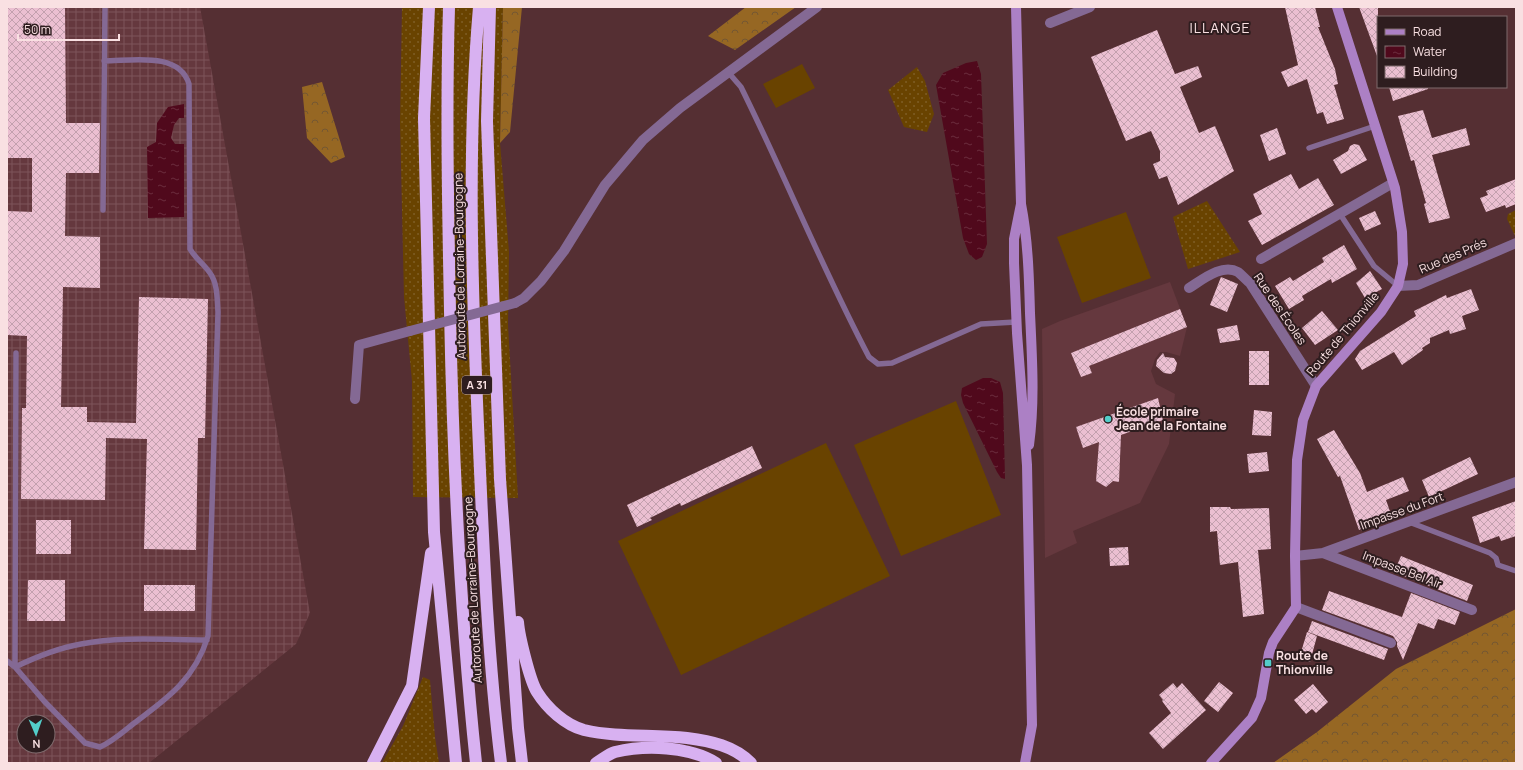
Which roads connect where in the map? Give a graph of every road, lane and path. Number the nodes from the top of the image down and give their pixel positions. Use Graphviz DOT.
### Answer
graph roads {
  1 [pos="105,7"];
  2 [pos="429,7"];
  3 [pos="449,7"];
  4 [pos="479,7"];
  5 [pos="490,7"];
  6 [pos="817,7"];
  7 [pos="1016,7"];
  8 [pos="1090,7"];
  9 [pos="1337,7"];
  10 [pos="1050,23"];
  11 [pos="104,61"];
  12 [pos="728,72"];
  13 [pos="1375,126"];
  14 [pos="1309,148"];
  15 [pos="1393,183"];
  16 [pos="1021,204"];
  17 [pos="103,210"];
  18 [pos="1340,214"];
  19 [pos="1516,243"];
  20 [pos="1261,259"];
  21 [pos="1398,286"];
  22 [pos="1189,288"];
  23 [pos="1016,322"];
  24 [pos="1016,333"];
  25 [pos="1032,348"];
  26 [pos="16,353"];
  27 [pos="1316,386"];
  28 [pos="355,400"];
  29 [pos="1027,465"];
  30 [pos="500,479"];
  31 [pos="1516,482"];
  32 [pos="1409,522"];
  33 [pos="434,532"];
  34 [pos="1324,553"];
  35 [pos="1295,556"];
  36 [pos="1516,572"];
  37 [pos="1296,607"];
  38 [pos="1472,610"];
  39 [pos="207,640"];
  40 [pos="1391,643"];
  41 [pos="7,660"];
  42 [pos="15,667"];
  43 [pos="373,763"];
  44 [pos="456,763"];
  45 [pos="476,763"];
  46 [pos="501,763"];
  47 [pos="522,763"];
  48 [pos="596,763"];
  49 [pos="716,763"];
  50 [pos="751,763"];
  51 [pos="1025,763"];
  52 [pos="1211,763"];
  1 -- 11 [label="lane"];
  2 -- 33 [label="highway"];
  3 -- 45 [label="highway, Autoroute de Lorraine-Bourgogne / A 31"];
  4 -- 46 [label="highway, Autoroute de Lorraine-Bourgogne / A 31"];
  5 -- 30 [label="highway"];
  6 -- 12 [label="street"];
  7 -- 16 [label="main road"];
  8 -- 10 [label="street"];
  9 -- 13 [label="main road, Route de Thionville"];
  11 -- 17 [label="lane"];
  11 -- 39 [label="lane"];
  12 -- 23 [label="lane"];
  12 -- 28 [label="street, bridge"];
  13 -- 14 [label="lane"];
  13 -- 15 [label="main road, Route de Thionville"];
  15 -- 18 [label="street"];
  15 -- 21 [label="main road, Route de Thionville"];
  16 -- 23 [label="main road"];
  16 -- 25 [label="main road"];
  18 -- 20 [label="street"];
  18 -- 21 [label="lane"];
  19 -- 21 [label="street, Rue des Prés"];
  21 -- 27 [label="main road, Route de Thionville"];
  22 -- 27 [label="street, Rue des Écoles"];
  23 -- 24 [label="main road"];
  24 -- 25 [label="main road"];
  24 -- 29 [label="main road"];
  25 -- 29 [label="main road"];
  26 -- 42 [label="lane"];
  27 -- 35 [label="main road, Route de Thionville"];
  29 -- 51 [label="main road"];
  30 -- 47 [label="highway"];
  30 -- 50 [label="highway"];
  31 -- 32 [label="street, Impasse du Fort"];
  32 -- 34 [label="street, Impasse du Fort"];
  32 -- 36 [label="lane"];
  33 -- 43 [label="highway"];
  33 -- 44 [label="highway"];
  34 -- 35 [label="street, Impasse du Fort"];
  34 -- 38 [label="street, Impasse Bel Air"];
  35 -- 37 [label="main road, Route de Thionville"];
  37 -- 40 [label="street"];
  37 -- 52 [label="main road"];
  39 -- 42 [label="lane"];
  39 -- 42 [label="lane"];
  41 -- 42 [label="lane"];
  48 -- 49 [label="highway"];
}
